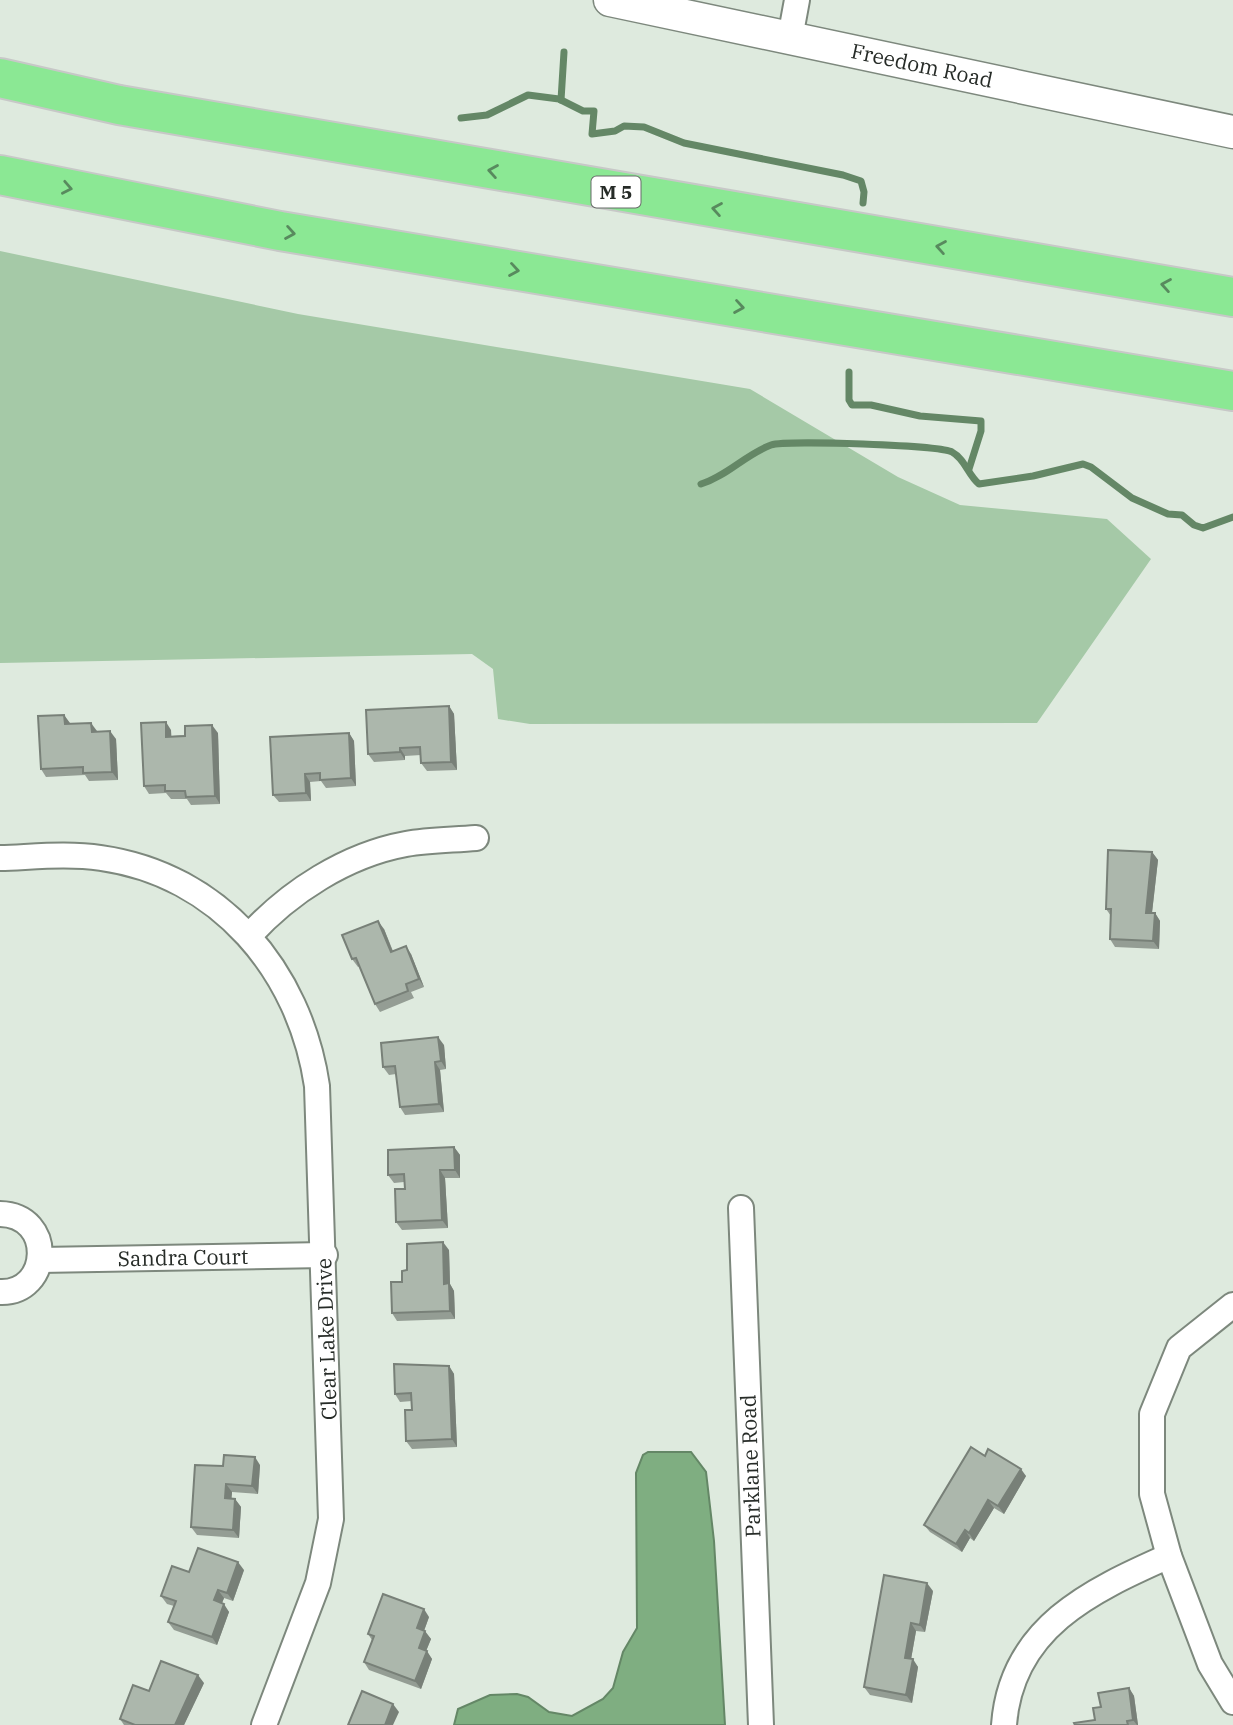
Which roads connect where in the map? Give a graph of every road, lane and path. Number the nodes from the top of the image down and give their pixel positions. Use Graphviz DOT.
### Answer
graph roads {
  1 [pos="610,0"];
  2 [pos="797,0"];
  3 [pos="790,38"];
  4 [pos="0,78"];
  5 [pos="1233,132"];
  6 [pos="0,175"];
  7 [pos="1233,297"];
  8 [pos="1233,391"];
  9 [pos="476,838"];
  10 [pos="0,858"];
  11 [pos="256,945"];
  12 [pos="741,1208"];
  13 [pos="0,1214"];
  14 [pos="325,1255"];
  15 [pos="40,1260"];
  16 [pos="0,1292"];
  17 [pos="1233,1306"];
  18 [pos="1169,1556"];
  19 [pos="1233,1702"];
  20 [pos="264,1725"];
  21 [pos="761,1725"];
  22 [pos="1004,1725"];
  1 -- 3 [label="street, Freedom Road"];
  2 -- 3 [label="street"];
  3 -- 5 [label="street, Freedom Road"];
  7 -- 4 [label="highway, M 5, one-way"];
  6 -- 8 [label="highway, one-way"];
  9 -- 11 [label="street"];
  10 -- 11 [label="street, Clear Lake Drive"];
  11 -- 14 [label="street, Clear Lake Drive"];
  12 -- 21 [label="street, Parklane Road"];
  13 -- 15 [label="street"];
  14 -- 15 [label="street, Sandra Court"];
  14 -- 20 [label="street, Clear Lake Drive"];
  15 -- 16 [label="street"];
  17 -- 18 [label="street"];
  18 -- 19 [label="street"];
  18 -- 22 [label="street"];
}
